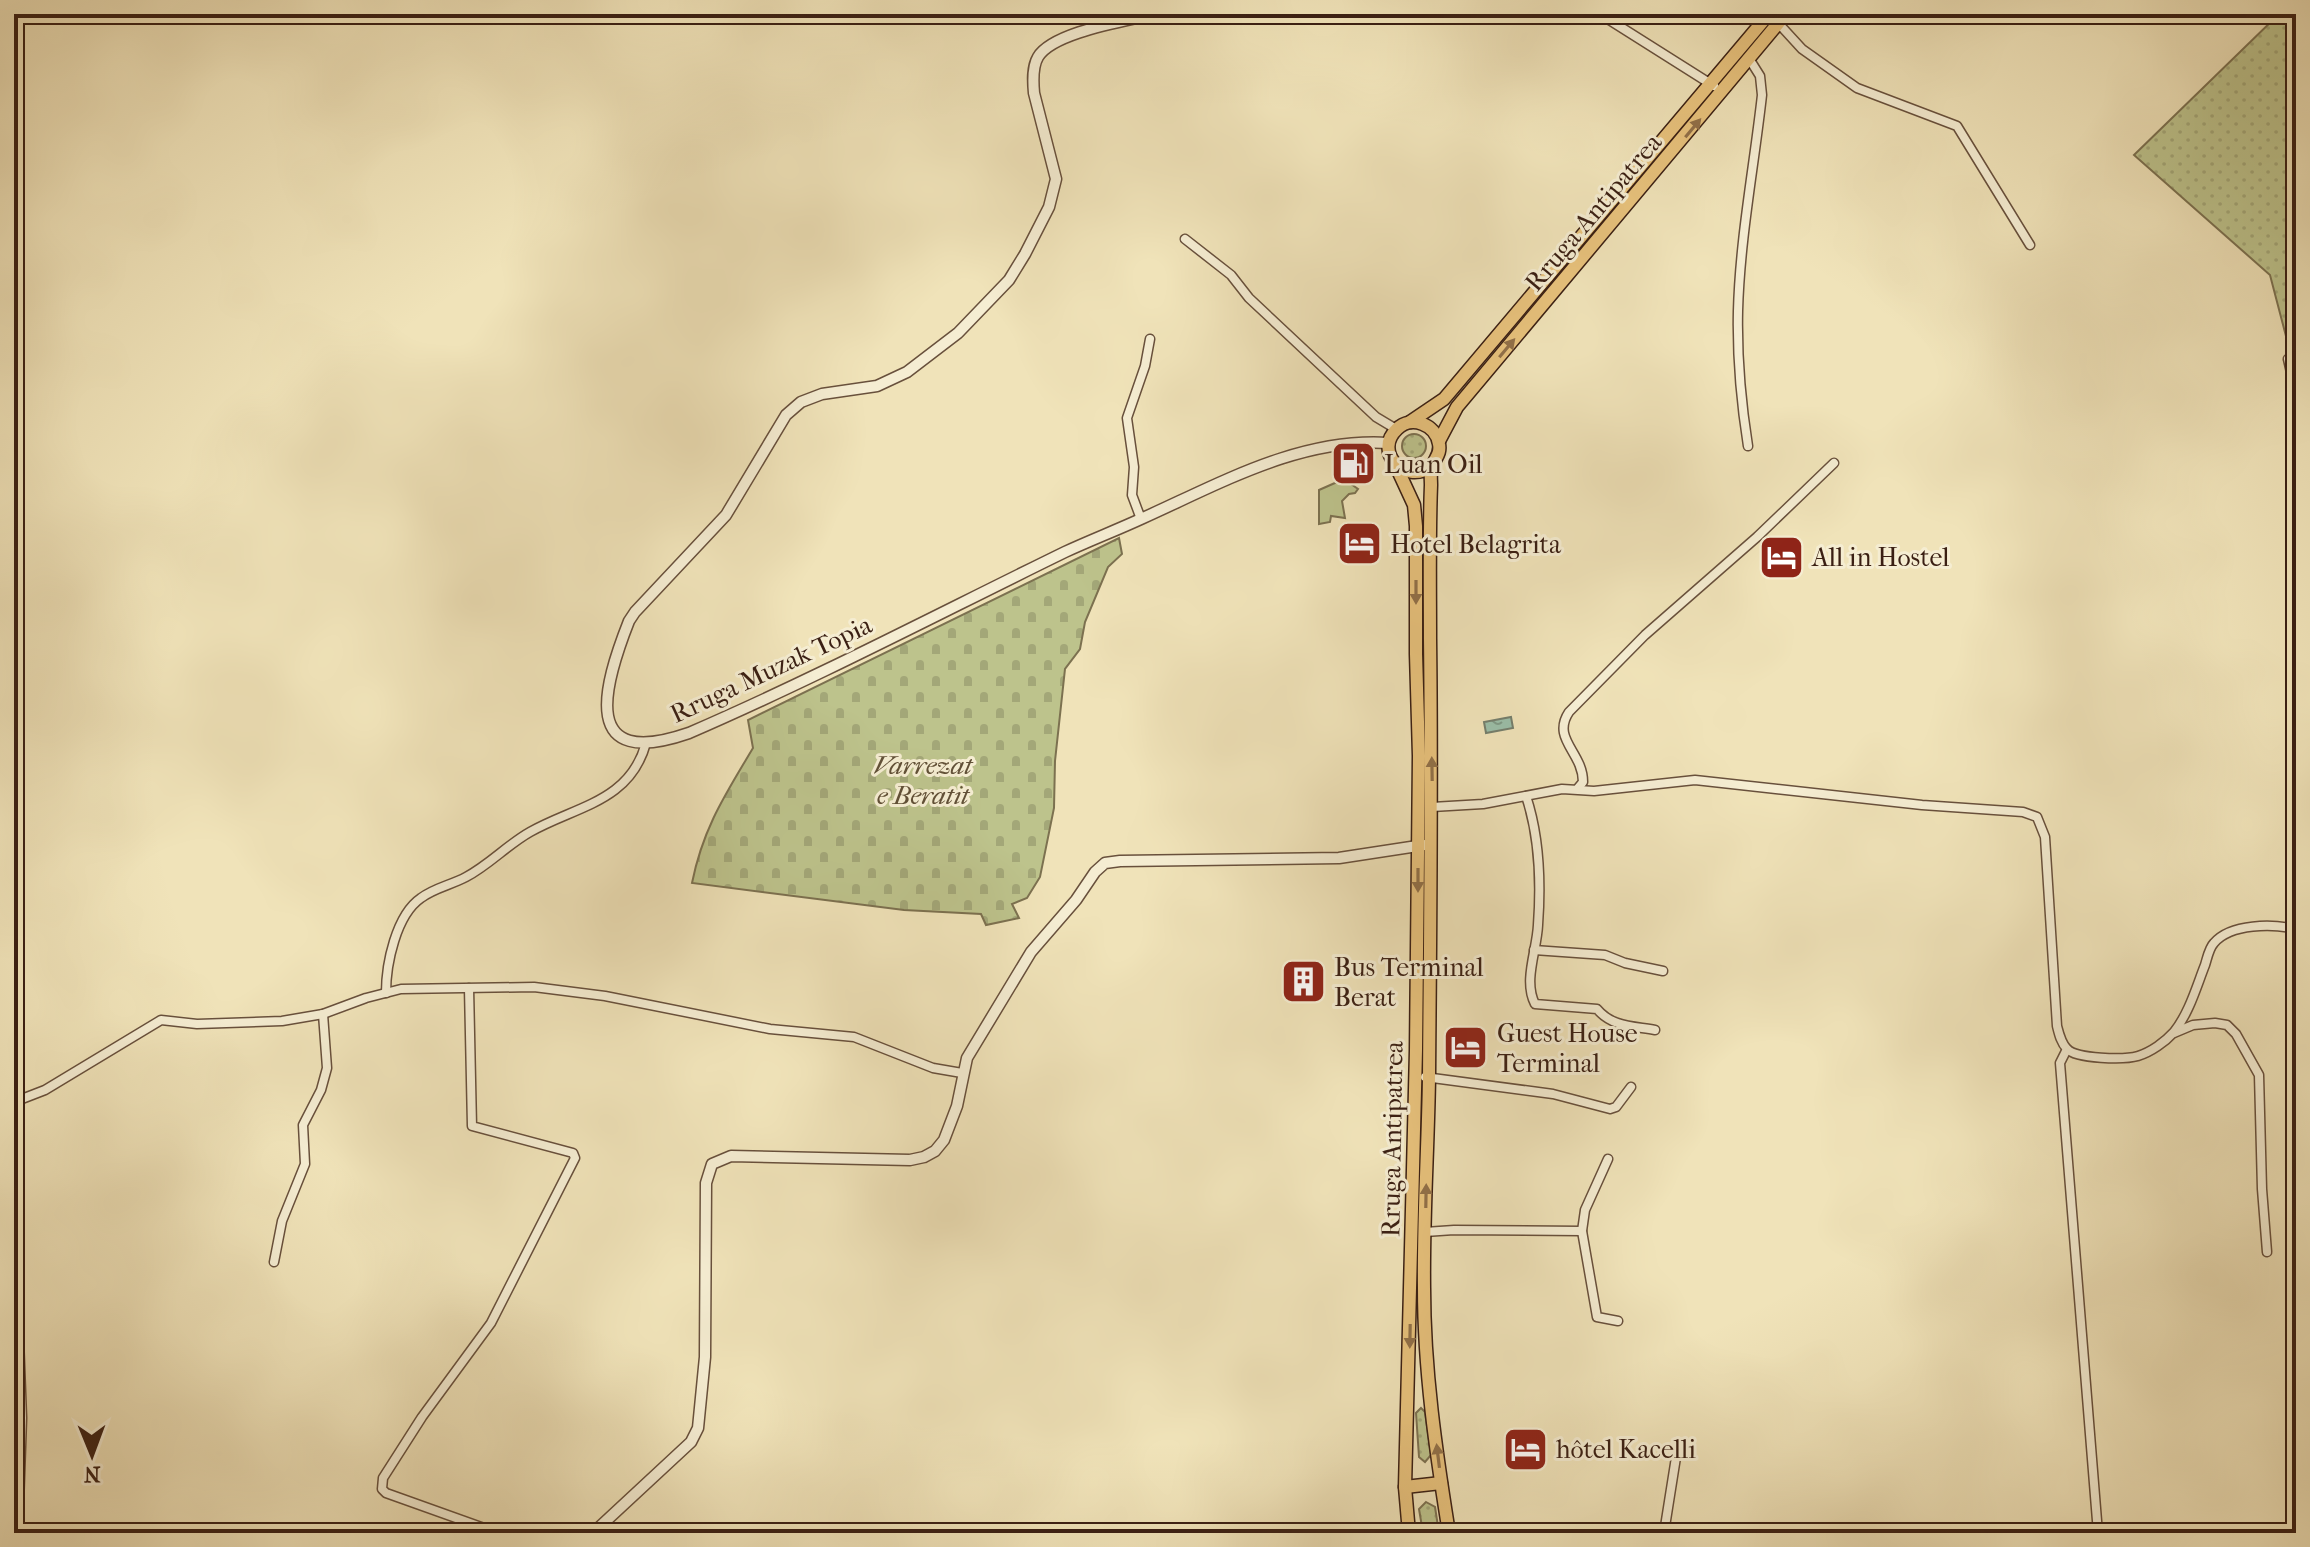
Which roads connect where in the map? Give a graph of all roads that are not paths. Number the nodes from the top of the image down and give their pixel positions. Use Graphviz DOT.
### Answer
graph roads {
  1 [pos="1154,14"];
  2 [pos="1600,14"];
  3 [pos="1769,14"];
  4 [pos="1783,19"];
  5 [pos="1750,60"];
  6 [pos="1712,84"];
  7 [pos="1722,93"];
  8 [pos="1185,239"];
  9 [pos="2030,245"];
  10 [pos="1150,339"];
  11 [pos="2288,359"];
  12 [pos="2296,395"];
  13 [pos="1410,422"];
  14 [pos="1396,429"];
  15 [pos="1439,441"];
  16 [pos="1389,443"];
  17 [pos="1748,446"];
  18 [pos="1394,463"];
  19 [pos="1834,463"];
  20 [pos="1432,466"];
  21 [pos="1141,519"];
  22 [pos="1416,654"];
  23 [pos="1430,654"];
  24 [pos="646,743"];
  25 [pos="1578,788"];
  26 [pos="1526,796"];
  27 [pos="1432,807"];
  28 [pos="1424,845"];
  29 [pos="2296,929"];
  30 [pos="1534,950"];
  31 [pos="1663,971"];
  32 [pos="469,988"];
  33 [pos="386,993"];
  34 [pos="323,1014"];
  35 [pos="1655,1030"];
  36 [pos="2172,1034"];
  37 [pos="2067,1049"];
  38 [pos="962,1073"];
  39 [pos="1422,1077"];
  40 [pos="1631,1087"];
  41 [pos="16,1102"];
  42 [pos="1608,1159"];
  43 [pos="1582,1231"];
  44 [pos="1425,1232"];
  45 [pos="2267,1252"];
  46 [pos="274,1262"];
  47 [pos="1418,1289"];
  48 [pos="1618,1321"];
  49 [pos="1677,1451"];
  50 [pos="1441,1483"];
  51 [pos="1405,1487"];
  52 [pos="18,1533"];
  53 [pos="498,1533"];
  54 [pos="593,1533"];
  55 [pos="1409,1533"];
  56 [pos="1449,1533"];
  57 [pos="1664,1533"];
  58 [pos="2098,1533"];
  1 -- 24 [label="street, Rruga Muzak Topia"];
  2 -- 6 [label="street"];
  3 -- 6 [label="main road, Rruga Antipatrea"];
  4 -- 5 [label="main road, Rruga Antipatrea"];
  4 -- 9 [label="street"];
  5 -- 7 [label="main road, Rruga Antipatrea"];
  5 -- 17 [label="street"];
  6 -- 7 [label="street"];
  6 -- 13 [label="main road, Rruga Antipatrea"];
  15 -- 7 [label="main road, Rruga Antipatrea, one-way"];
  8 -- 14 [label="street"];
  10 -- 21 [label="street"];
  11 -- 12 [label="street"];
  13 -- 14 [label="main road, Rruga Antipatrea"];
  13 -- 15 [label="main road"];
  14 -- 16 [label="main road"];
  15 -- 20 [label="main road, Rruga Antipatrea"];
  16 -- 18 [label="main road, Rruga Antipatrea"];
  16 -- 21 [label="street, Rruga Muzak Topia"];
  18 -- 20 [label="main road"];
  18 -- 22 [label="main road, Rruga Antipatrea, one-way"];
  19 -- 25 [label="street"];
  20 -- 23 [label="main road, Rruga Antipatrea"];
  21 -- 24 [label="street, Rruga Muzak Topia"];
  22 -- 23 [label="street"];
  22 -- 28 [label="main road, Rruga Antipatrea"];
  27 -- 23 [label="main road, Rruga Antipatrea, one-way"];
  24 -- 33 [label="street"];
  25 -- 26 [label="street"];
  25 -- 37 [label="street"];
  26 -- 27 [label="street"];
  26 -- 30 [label="street"];
  27 -- 28 [label="main road, Rruga Antipatrea"];
  28 -- 38 [label="street"];
  28 -- 39 [label="main road, Rruga Antipatrea"];
  29 -- 36 [label="street"];
  30 -- 31 [label="street"];
  30 -- 35 [label="street"];
  32 -- 33 [label="street"];
  32 -- 38 [label="street"];
  32 -- 53 [label="street"];
  33 -- 34 [label="street"];
  34 -- 41 [label="street"];
  34 -- 46 [label="street"];
  36 -- 37 [label="street"];
  36 -- 45 [label="street"];
  37 -- 58 [label="street"];
  38 -- 54 [label="street"];
  39 -- 40 [label="street"];
  44 -- 39 [label="main road, Rruga Antipatrea, one-way"];
  39 -- 47 [label="main road, Rruga Antipatrea"];
  41 -- 52 [label="street"];
  42 -- 43 [label="street"];
  43 -- 44 [label="street"];
  43 -- 48 [label="street"];
  44 -- 47 [label="main road, Rruga Antipatrea"];
  50 -- 47 [label="main road, Rruga Antipatrea, one-way"];
  47 -- 51 [label="main road, Rruga Antipatrea, one-way"];
  49 -- 57 [label="street"];
  50 -- 51 [label="main road"];
  50 -- 56 [label="main road, Rruga Antipatrea"];
  51 -- 55 [label="main road, Rruga Antipatrea"];
}
